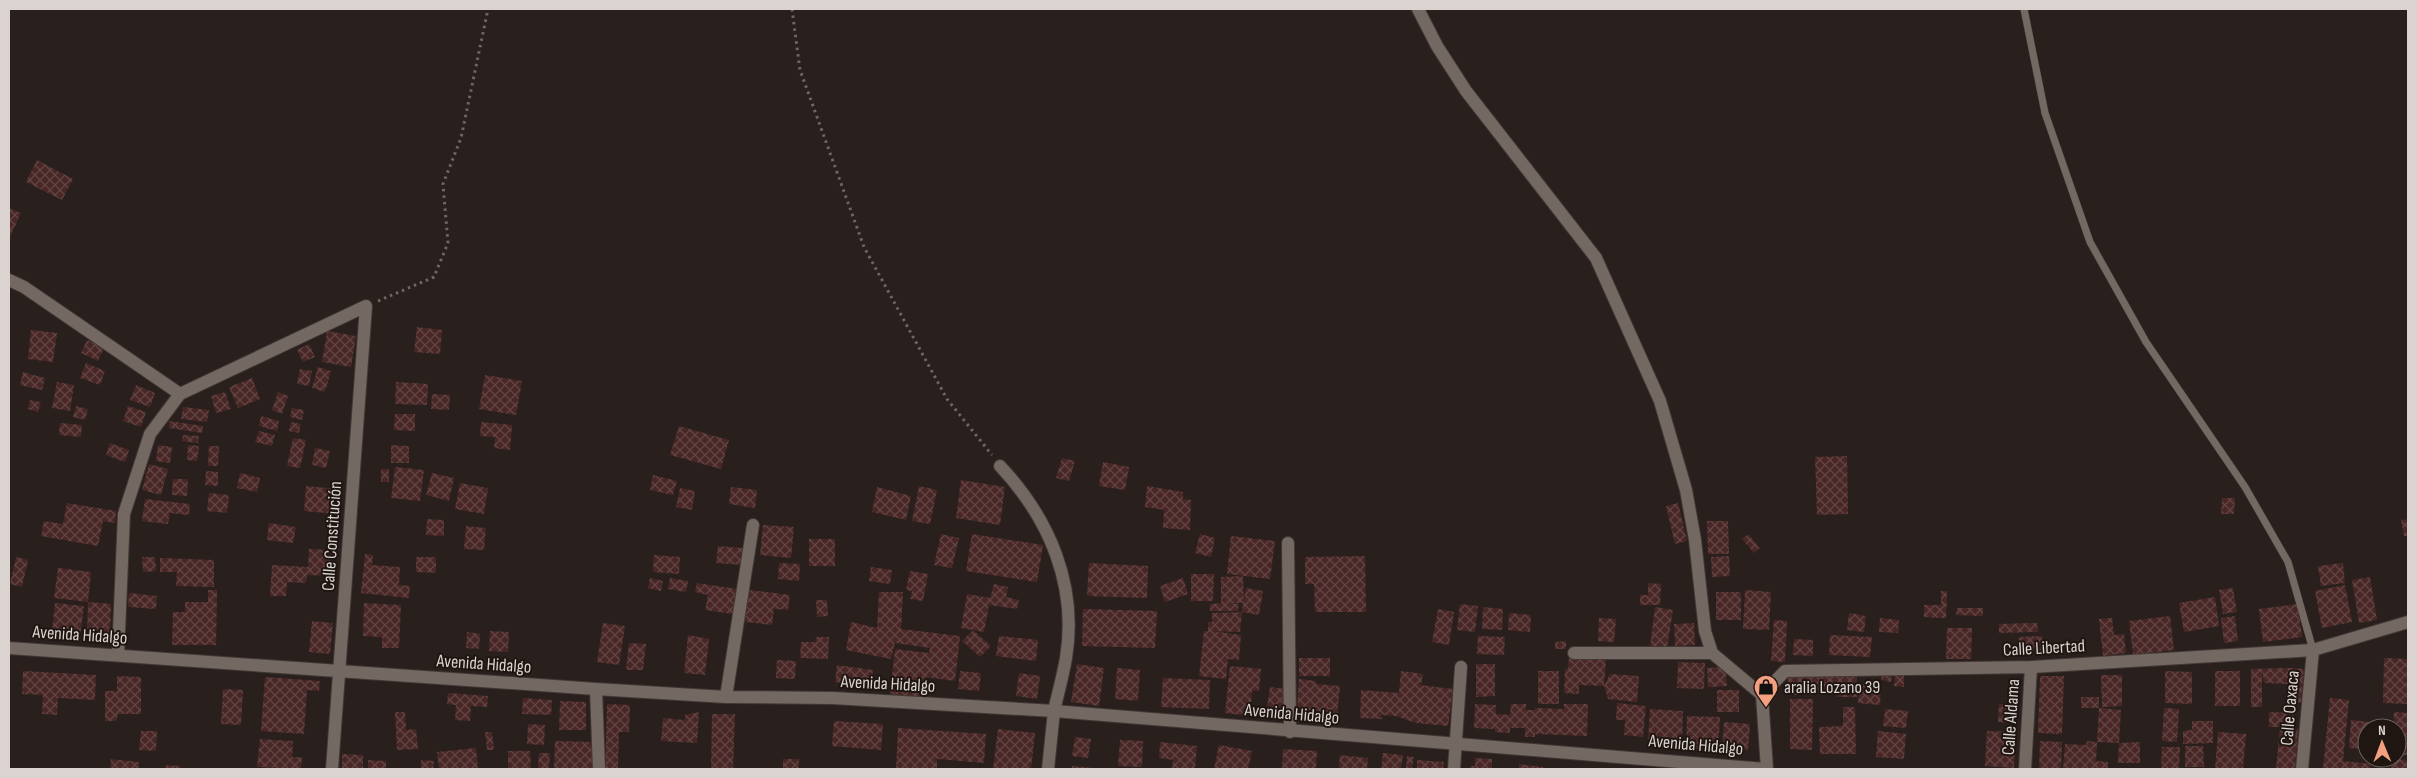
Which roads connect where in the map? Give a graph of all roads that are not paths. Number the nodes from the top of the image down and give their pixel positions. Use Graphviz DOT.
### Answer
graph roads {
  1 [pos="1418,9"];
  2 [pos="2024,9"];
  3 [pos="9,280"];
  4 [pos="180,394"];
  5 [pos="1000,466"];
  6 [pos="753,525"];
  7 [pos="1288,543"];
  8 [pos="2408,622"];
  9 [pos="9,648"];
  10 [pos="2313,650"];
  11 [pos="1574,653"];
  12 [pos="1712,653"];
  13 [pos="118,656"];
  14 [pos="1462,666"];
  15 [pos="2031,667"];
  16 [pos="340,671"];
  17 [pos="596,689"];
  18 [pos="1762,695"];
  19 [pos="726,697"];
  20 [pos="1054,711"];
  21 [pos="1290,732"];
  22 [pos="1455,746"];
  23 [pos="332,769"];
  24 [pos="598,769"];
  25 [pos="1048,769"];
  26 [pos="1454,769"];
  27 [pos="1766,769"];
  28 [pos="2025,769"];
  29 [pos="2302,769"];
  1 -- 12 [label="street"];
  2 -- 10 [label="lane"];
  3 -- 4 [label="street"];
  4 -- 13 [label="street"];
  4 -- 16 [label="street, Calle Constitución"];
  5 -- 20 [label="street"];
  6 -- 19 [label="street"];
  7 -- 21 [label="street"];
  8 -- 10 [label="street, Calle Libertad"];
  9 -- 13 [label="street, Avenida Hidalgo"];
  10 -- 15 [label="street, Calle Libertad"];
  10 -- 29 [label="street, Calle Oaxaca"];
  11 -- 12 [label="street"];
  12 -- 18 [label="street"];
  13 -- 16 [label="street, Avenida Hidalgo"];
  14 -- 22 [label="street"];
  15 -- 18 [label="street, Calle Libertad"];
  15 -- 28 [label="street, Calle Aldama"];
  16 -- 17 [label="street, Avenida Hidalgo"];
  16 -- 23 [label="street, Calle Constitución"];
  17 -- 19 [label="street, Avenida Hidalgo"];
  17 -- 24 [label="street"];
  18 -- 27 [label="street"];
  19 -- 20 [label="street, Avenida Hidalgo"];
  20 -- 21 [label="street, Avenida Hidalgo"];
  20 -- 25 [label="street"];
  21 -- 22 [label="street, Avenida Hidalgo"];
  22 -- 26 [label="street"];
  22 -- 27 [label="street, Avenida Hidalgo"];
}
